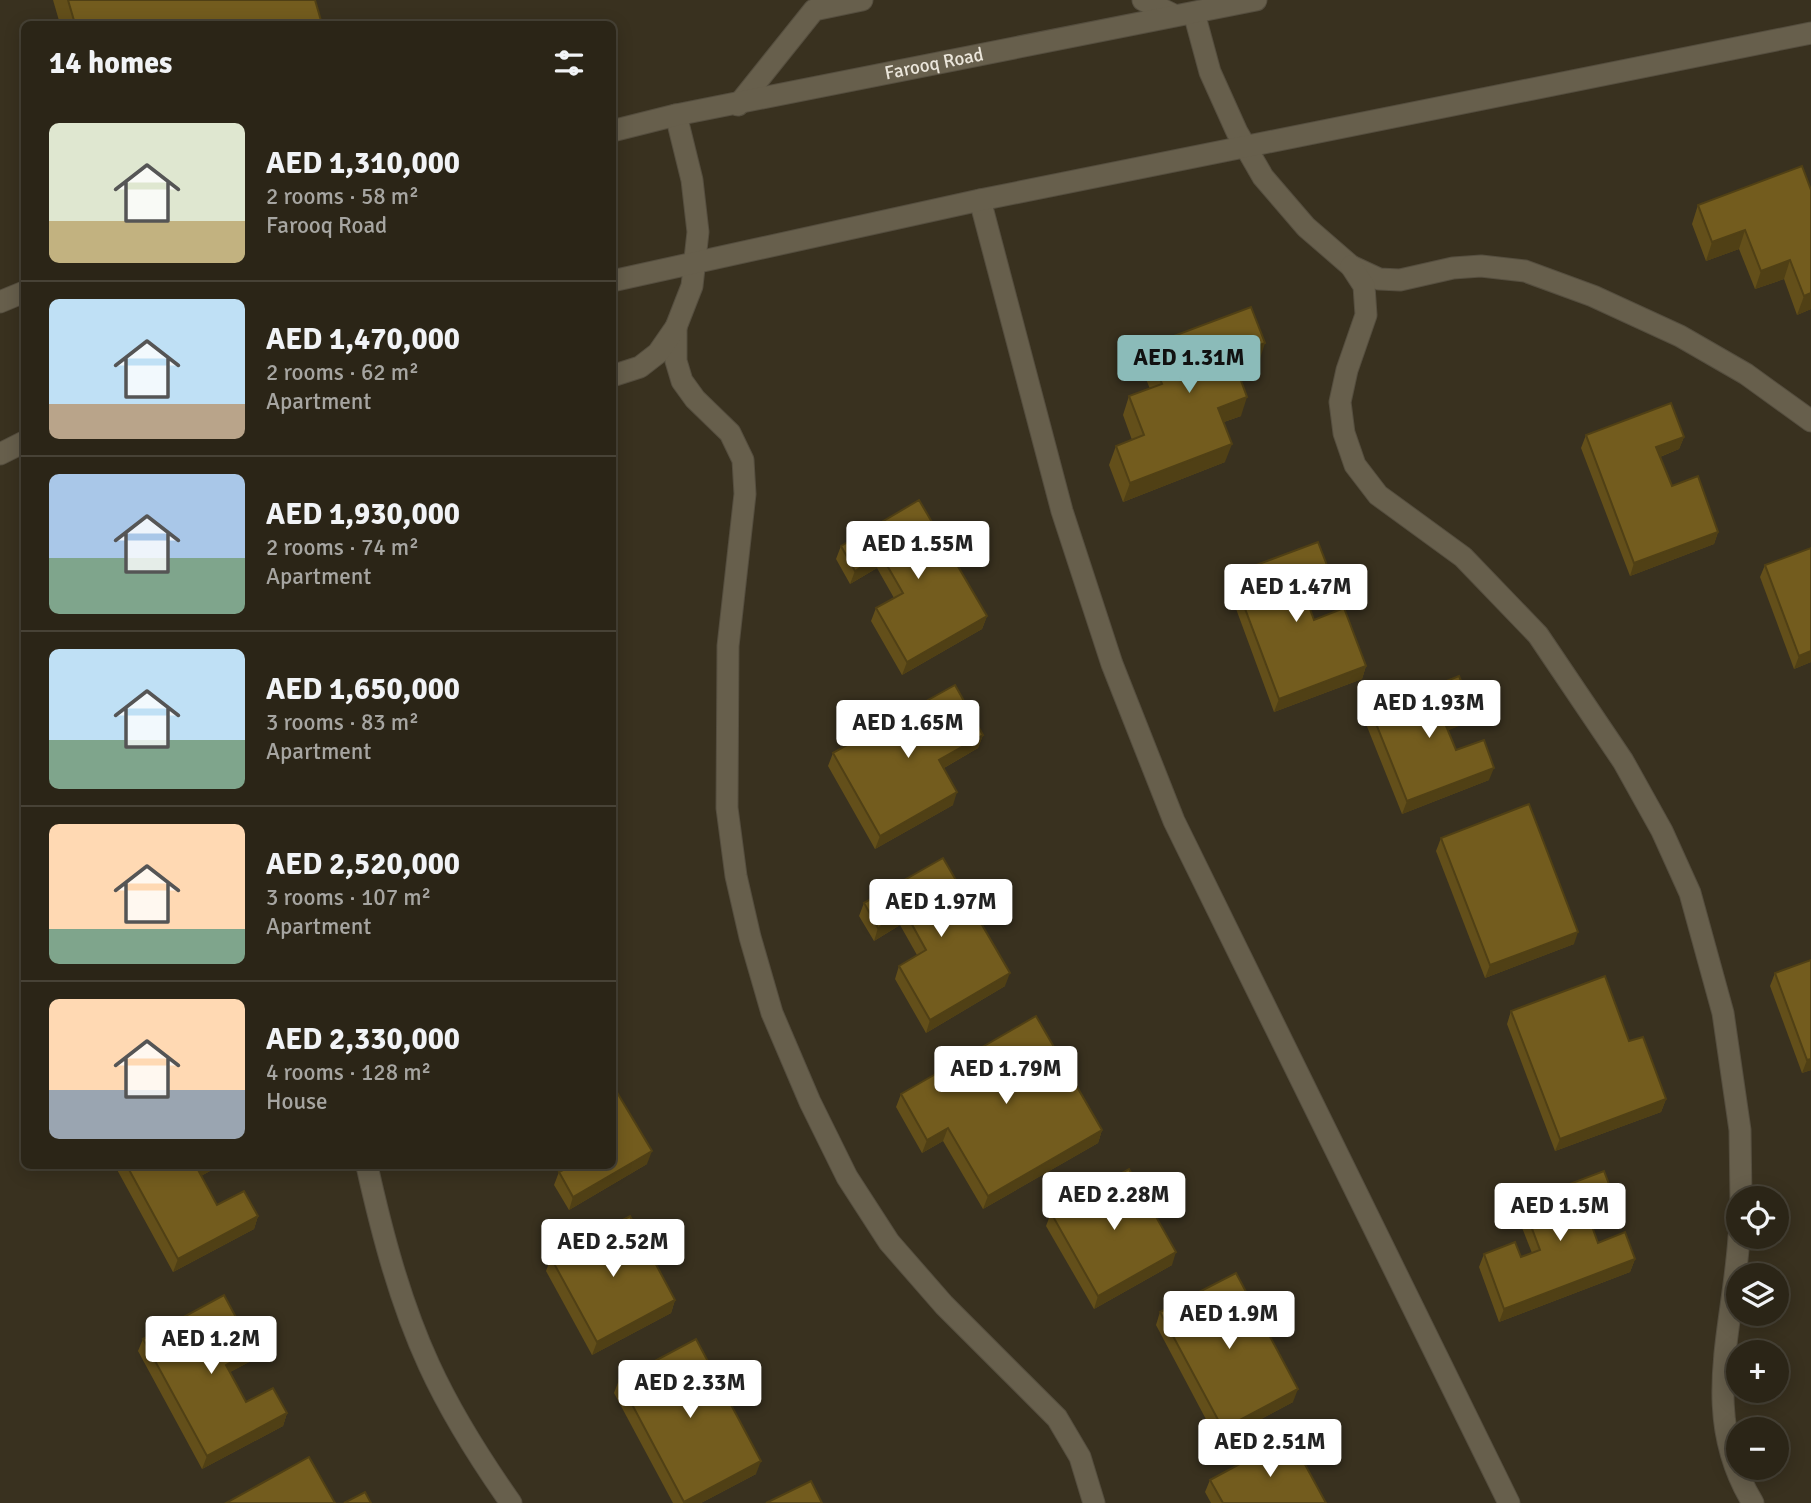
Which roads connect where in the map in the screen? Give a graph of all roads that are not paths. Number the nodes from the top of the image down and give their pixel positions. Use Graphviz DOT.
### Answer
graph roads {
  1 [pos="862,0"];
  2 [pos="1143,0"];
  3 [pos="1256,0"];
  4 [pos="1184,14"];
  5 [pos="1811,33"];
  6 [pos="738,104"];
  7 [pos="676,115"];
  8 [pos="616,130"];
  9 [pos="1245,147"];
  10 [pos="980,200"];
  11 [pos="694,263"];
  12 [pos="1351,266"];
  13 [pos="616,280"];
  14 [pos="21,293"];
  15 [pos="0,302"];
  16 [pos="676,327"];
  17 [pos="616,375"];
  18 [pos="1811,421"];
  19 [pos="21,444"];
  20 [pos="0,454"];
  21 [pos="368,1169"];
  22 [pos="1741,1186"];
  23 [pos="1738,1249"];
  24 [pos="511,1503"];
  25 [pos="1094,1503"];
  26 [pos="1509,1503"];
  27 [pos="1753,1503"];
  1 -- 6 [label="street"];
  2 -- 4 [label="street"];
  3 -- 4 [label="street, Farooq Road"];
  4 -- 6 [label="street, Farooq Road"];
  4 -- 9 [label="street"];
  5 -- 9 [label="street"];
  6 -- 7 [label="street, Farooq Road"];
  7 -- 8 [label="street, Farooq Road"];
  7 -- 11 [label="street"];
  9 -- 10 [label="street"];
  9 -- 12 [label="street"];
  10 -- 11 [label="street"];
  10 -- 26 [label="street"];
  11 -- 13 [label="street"];
  11 -- 16 [label="street"];
  12 -- 18 [label="street"];
  12 -- 22 [label="street"];
  14 -- 15 [label="street"];
  16 -- 17 [label="street"];
  16 -- 25 [label="street"];
  19 -- 20 [label="street"];
  21 -- 24 [label="street"];
  23 -- 27 [label="street"];
}
